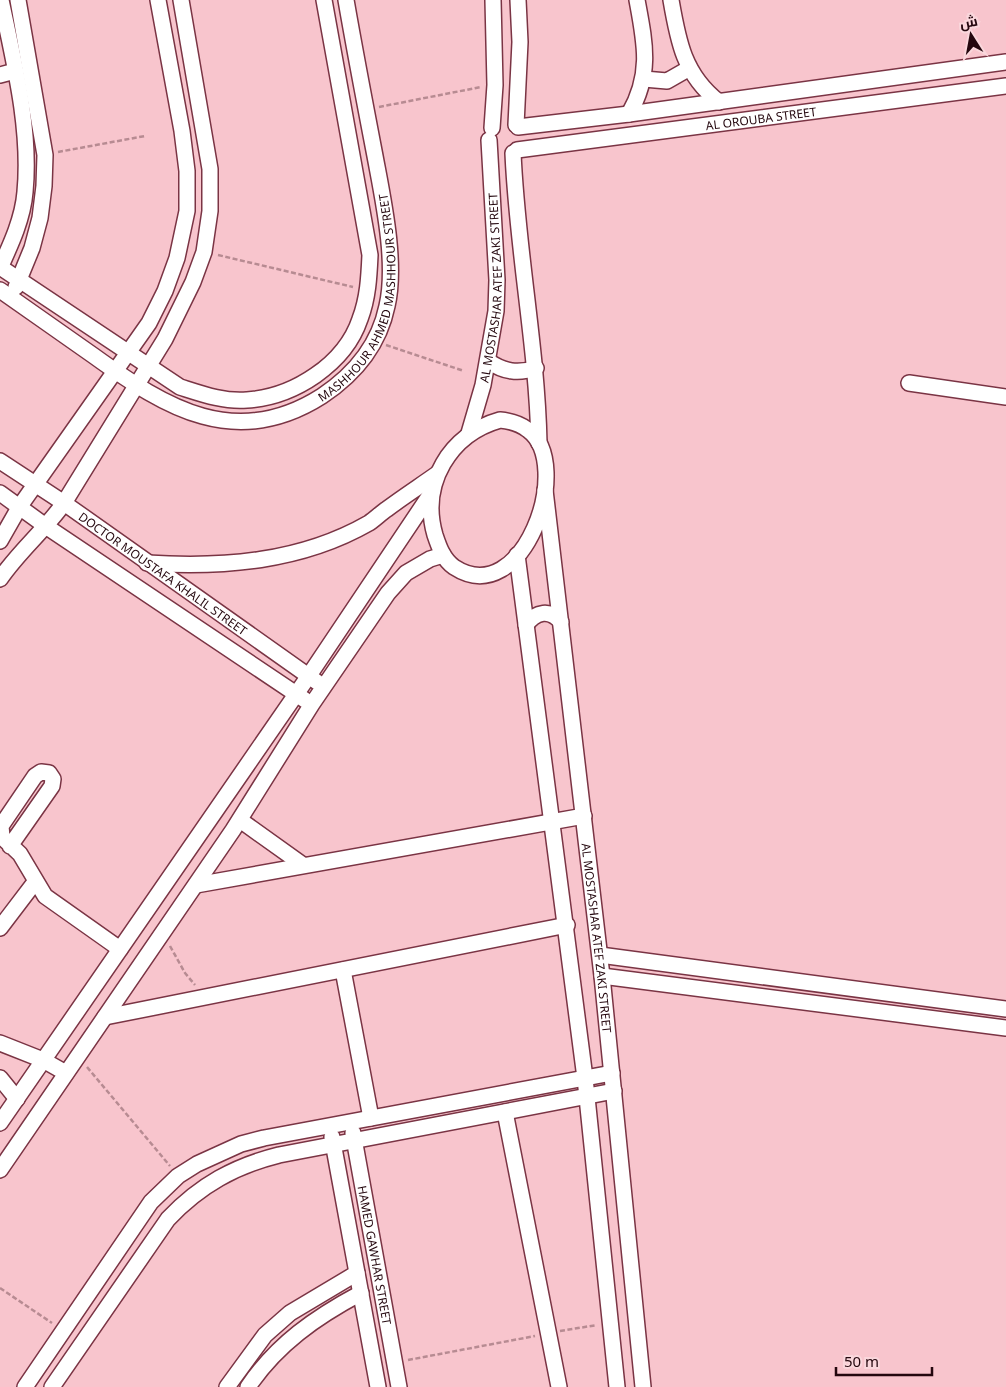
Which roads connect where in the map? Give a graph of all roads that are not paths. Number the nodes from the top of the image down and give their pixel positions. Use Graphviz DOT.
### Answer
graph roads {
  1 [pos="1,0"];
  2 [pos="18,0"];
  3 [pos="158,0"];
  4 [pos="181,0"];
  5 [pos="324,0"];
  6 [pos="346,0"];
  7 [pos="493,0"];
  8 [pos="518,0"];
  9 [pos="637,0"];
  10 [pos="671,0"];
  11 [pos="1006,62"];
  12 [pos="688,69"];
  13 [pos="947,70"];
  14 [pos="15,71"];
  15 [pos="0,74"];
  16 [pos="644,79"];
  17 [pos="1006,86"];
  18 [pos="950,93"];
  19 [pos="719,102"];
  20 [pos="629,114"];
  21 [pos="546,125"];
  22 [pos="517,126"];
  23 [pos="491,134"];
  24 [pos="549,145"];
  25 [pos="515,152"];
  26 [pos="0,267"];
  27 [pos="20,279"];
  28 [pos="5,294"];
  29 [pos="129,354"];
  30 [pos="488,361"];
  31 [pos="147,366"];
  32 [pos="536,368"];
  33 [pos="116,372"];
  34 [pos="909,384"];
  35 [pos="135,385"];
  36 [pos="1006,397"];
  37 [pos="469,434"];
  38 [pos="539,443"];
  39 [pos="0,461"];
  40 [pos="437,474"];
  41 [pos="35,484"];
  42 [pos="545,490"];
  43 [pos="432,492"];
  44 [pos="0,493"];
  45 [pos="64,503"];
  46 [pos="20,506"];
  47 [pos="47,527"];
  48 [pos="0,541"];
  49 [pos="443,555"];
  50 [pos="517,555"];
  51 [pos="147,563"];
  52 [pos="380,570"];
  53 [pos="0,579"];
  54 [pos="396,582"];
  55 [pos="561,622"];
  56 [pos="526,625"];
  57 [pos="308,677"];
  58 [pos="324,687"];
  59 [pos="296,694"];
  60 [pos="312,704"];
  61 [pos="213,816"];
  62 [pos="584,816"];
  63 [pos="551,822"];
  64 [pos="237,825"];
  65 [pos="10,846"];
  66 [pos="303,865"];
  67 [pos="35,882"];
  68 [pos="196,885"];
  69 [pos="567,925"];
  70 [pos="0,928"];
  71 [pos="120,949"];
  72 [pos="600,955"];
  73 [pos="343,970"];
  74 [pos="602,976"];
  75 [pos="1006,1009"];
  76 [pos="105,1017"];
  77 [pos="1006,1028"];
  78 [pos="0,1043"];
  79 [pos="43,1060"];
  80 [pos="66,1073"];
  81 [pos="612,1073"];
  82 [pos="0,1078"];
  83 [pos="586,1078"];
  84 [pos="614,1091"];
  85 [pos="588,1096"];
  86 [pos="17,1098"];
  87 [pos="504,1112"];
  88 [pos="371,1118"];
  89 [pos="351,1122"];
  90 [pos="0,1123"];
  91 [pos="330,1126"];
  92 [pos="354,1141"];
  93 [pos="334,1145"];
  94 [pos="0,1170"];
  95 [pos="357,1273"];
  96 [pos="361,1293"];
  97 [pos="25,1387"];
  98 [pos="52,1387"];
  99 [pos="227,1387"];
  100 [pos="248,1387"];
  101 [pos="378,1387"];
  102 [pos="399,1387"];
  103 [pos="560,1387"];
  104 [pos="617,1387"];
  105 [pos="643,1387"];
  1 -- 14 [label="street"];
  2 -- 27 [label="street"];
  3 -- 29 [label="street"];
  4 -- 31 [label="street"];
  5 -- 31 [label="street, MASHHOUR AHMED MASHHOUR STREET"];
  6 -- 35 [label="street, MASHHOUR AHMED MASHHOUR STREET"];
  7 -- 23 [label="street, AL MOSTASHAR ATEF ZAKI STREET"];
  8 -- 22 [label="street"];
  9 -- 16 [label="street"];
  10 -- 12 [label="street"];
  11 -- 13 [label="street, AL OROUBA STREET"];
  12 -- 16 [label="street"];
  12 -- 19 [label="street"];
  13 -- 18 [label="street"];
  13 -- 19 [label="street, AL OROUBA STREET"];
  14 -- 15 [label="street"];
  14 -- 26 [label="street"];
  16 -- 20 [label="street"];
  17 -- 18 [label="street, AL OROUBA STREET"];
  18 -- 24 [label="street, AL OROUBA STREET"];
  19 -- 20 [label="street, AL OROUBA STREET"];
  20 -- 21 [label="street, AL OROUBA STREET"];
  21 -- 22 [label="street, AL OROUBA STREET"];
  21 -- 24 [label="street"];
  22 -- 23 [label="street"];
  22 -- 25 [label="street"];
  23 -- 25 [label="street"];
  23 -- 30 [label="street, AL MOSTASHAR ATEF ZAKI STREET"];
  24 -- 25 [label="street, AL OROUBA STREET"];
  25 -- 32 [label="street, AL MOSTASHAR ATEF ZAKI STREET"];
  26 -- 27 [label="street, MASHHOUR AHMED MASHHOUR STREET"];
  27 -- 28 [label="street"];
  27 -- 29 [label="street, MASHHOUR AHMED MASHHOUR STREET"];
  28 -- 33 [label="street, MASHHOUR AHMED MASHHOUR STREET"];
  29 -- 31 [label="street, MASHHOUR AHMED MASHHOUR STREET"];
  29 -- 33 [label="street"];
  30 -- 32 [label="street"];
  30 -- 37 [label="street, AL MOSTASHAR ATEF ZAKI STREET"];
  31 -- 35 [label="street"];
  32 -- 38 [label="street, AL MOSTASHAR ATEF ZAKI STREET"];
  33 -- 35 [label="street, MASHHOUR AHMED MASHHOUR STREET"];
  33 -- 41 [label="street"];
  34 -- 36 [label="street"];
  35 -- 45 [label="street"];
  37 -- 38 [label="street"];
  37 -- 40 [label="street"];
  38 -- 42 [label="street"];
  39 -- 41 [label="street, DOCTOR MOUSTAFA KHALIL STREET"];
  40 -- 43 [label="street"];
  40 -- 51 [label="street"];
  41 -- 45 [label="street, DOCTOR MOUSTAFA KHALIL STREET"];
  41 -- 46 [label="street"];
  42 -- 50 [label="street"];
  42 -- 55 [label="street, AL MOSTASHAR ATEF ZAKI STREET"];
  43 -- 49 [label="street"];
  43 -- 52 [label="street"];
  44 -- 46 [label="street, DOCTOR MOUSTAFA KHALIL STREET"];
  45 -- 47 [label="street"];
  45 -- 51 [label="street, DOCTOR MOUSTAFA KHALIL STREET"];
  46 -- 47 [label="street, DOCTOR MOUSTAFA KHALIL STREET"];
  46 -- 48 [label="street"];
  47 -- 53 [label="street"];
  47 -- 59 [label="street, DOCTOR MOUSTAFA KHALIL STREET"];
  49 -- 50 [label="street"];
  49 -- 54 [label="street"];
  50 -- 56 [label="street"];
  51 -- 57 [label="street, DOCTOR MOUSTAFA KHALIL STREET"];
  52 -- 54 [label="street"];
  52 -- 57 [label="street"];
  54 -- 58 [label="street"];
  55 -- 56 [label="street"];
  55 -- 62 [label="street, AL MOSTASHAR ATEF ZAKI STREET"];
  56 -- 63 [label="street"];
  57 -- 58 [label="street, DOCTOR MOUSTAFA KHALIL STREET"];
  57 -- 59 [label="street"];
  58 -- 60 [label="street"];
  59 -- 60 [label="street, DOCTOR MOUSTAFA KHALIL STREET"];
  59 -- 61 [label="street"];
  60 -- 64 [label="street"];
  61 -- 64 [label="street"];
  61 -- 71 [label="street"];
  62 -- 63 [label="street"];
  62 -- 72 [label="street, AL MOSTASHAR ATEF ZAKI STREET"];
  63 -- 66 [label="street"];
  63 -- 69 [label="street"];
  64 -- 66 [label="street"];
  64 -- 68 [label="street"];
  65 -- 67 [label="street"];
  66 -- 68 [label="street"];
  67 -- 70 [label="street"];
  67 -- 71 [label="street"];
  68 -- 76 [label="street"];
  69 -- 73 [label="street"];
  69 -- 83 [label="street"];
  71 -- 79 [label="street"];
  72 -- 74 [label="street, AL MOSTASHAR ATEF ZAKI STREET"];
  72 -- 75 [label="street"];
  73 -- 76 [label="street"];
  73 -- 88 [label="street"];
  74 -- 77 [label="street"];
  74 -- 81 [label="street, AL MOSTASHAR ATEF ZAKI STREET"];
  76 -- 80 [label="street"];
  78 -- 79 [label="street"];
  79 -- 80 [label="street"];
  79 -- 86 [label="street"];
  80 -- 94 [label="street"];
  81 -- 83 [label="street"];
  81 -- 84 [label="street, AL MOSTASHAR ATEF ZAKI STREET"];
  82 -- 86 [label="street"];
  83 -- 85 [label="street"];
  83 -- 88 [label="street"];
  84 -- 85 [label="street"];
  84 -- 105 [label="street, AL MOSTASHAR ATEF ZAKI STREET"];
  85 -- 87 [label="street"];
  85 -- 104 [label="street"];
  86 -- 90 [label="street"];
  87 -- 92 [label="street"];
  87 -- 103 [label="street"];
  88 -- 89 [label="street"];
  89 -- 91 [label="street"];
  89 -- 92 [label="street, HAMED GAWHAR STREET"];
  91 -- 93 [label="street, HAMED GAWHAR STREET"];
  91 -- 97 [label="street"];
  92 -- 93 [label="street"];
  92 -- 102 [label="street, HAMED GAWHAR STREET"];
  93 -- 95 [label="street, HAMED GAWHAR STREET"];
  93 -- 98 [label="street"];
  95 -- 96 [label="street, HAMED GAWHAR STREET"];
  95 -- 99 [label="street"];
  96 -- 100 [label="street"];
  96 -- 101 [label="street, HAMED GAWHAR STREET"];
}
